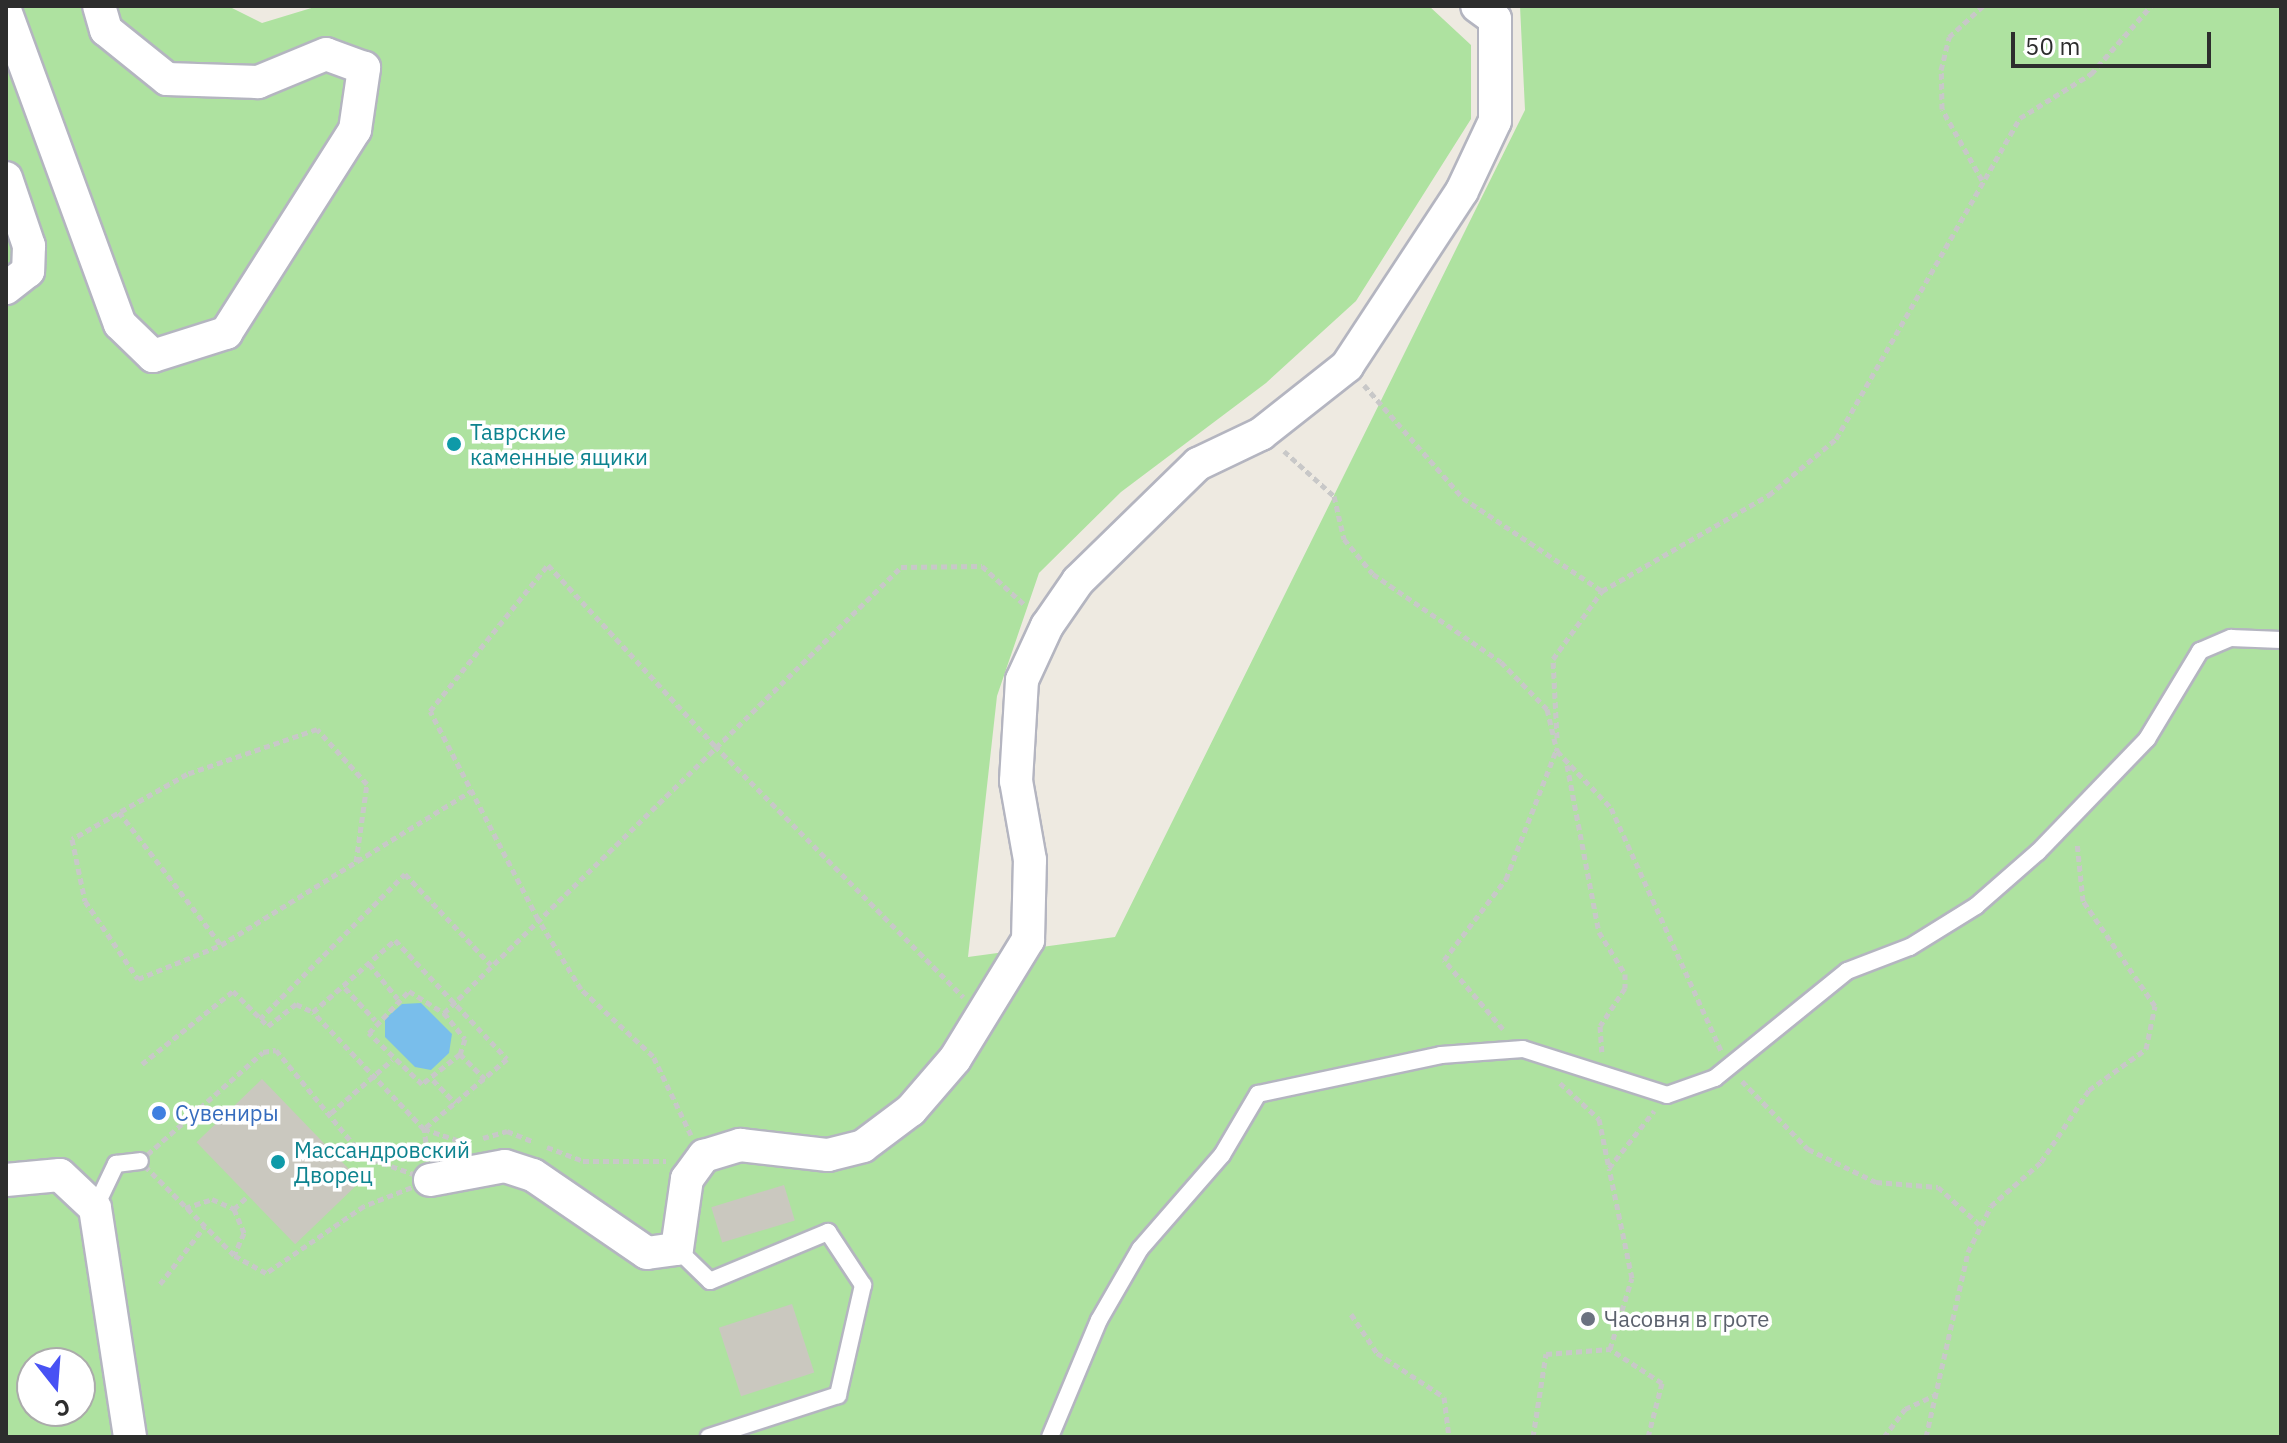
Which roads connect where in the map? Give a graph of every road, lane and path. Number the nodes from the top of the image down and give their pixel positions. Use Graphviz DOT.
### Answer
graph roads {
  1 [pos="99,6"];
  2 [pos="1477,6"];
  3 [pos="1983,6"];
  4 [pos="2151,6"];
  5 [pos="6,13"];
  6 [pos="6,178"];
  7 [pos="1982,180"];
  8 [pos="6,288"];
  9 [pos="1347,366"];
  10 [pos="1261,434"];
  11 [pos="1602,591"];
  12 [pos="1047,626"];
  13 [pos="2281,640"];
  14 [pos="715,746"];
  15 [pos="1557,751"];
  16 [pos="1565,760"];
  17 [pos="471,791"];
  18 [pos="119,812"];
  19 [pos="2074,814"];
  20 [pos="356,862"];
  21 [pos="538,919"];
  22 [pos="221,945"];
  23 [pos="369,964"];
  24 [pos="491,965"];
  25 [pos="345,988"];
  26 [pos="398,999"];
  27 [pos="454,1004"];
  28 [pos="313,1012"];
  29 [pos="444,1013"];
  30 [pos="982,1015"];
  31 [pos="260,1019"];
  32 [pos="375,1020"];
  33 [pos="1523,1049"];
  34 [pos="460,1054"];
  35 [pos="392,1060"];
  36 [pos="142,1064"];
  37 [pos="1731,1065"];
  38 [pos="376,1075"];
  39 [pos="1609,1076"];
  40 [pos="485,1079"];
  41 [pos="1556,1079"];
  42 [pos="433,1080"];
  43 [pos="1667,1095"];
  44 [pos="455,1103"];
  45 [pos="331,1113"];
  46 [pos="424,1129"];
  47 [pos="704,1156"];
  48 [pos="140,1161"];
  49 [pos="1609,1168"];
  50 [pos="6,1180"];
  51 [pos="430,1180"];
  52 [pos="248,1196"];
  53 [pos="95,1208"];
  54 [pos="185,1208"];
  55 [pos="234,1209"];
  56 [pos="205,1226"];
  57 [pos="1981,1226"];
  58 [pos="677,1249"];
  59 [pos="234,1255"];
  60 [pos="160,1284"];
  61 [pos="1351,1314"];
  62 [pos="1610,1349"];
  63 [pos="1937,1393"];
  64 [pos="130,1437"];
  65 [pos="709,1437"];
  66 [pos="1050,1437"];
  67 [pos="1449,1437"];
  68 [pos="1533,1437"];
  69 [pos="1648,1437"];
  70 [pos="1884,1437"];
  71 [pos="1926,1437"];
  1 -- 5 [label="street"];
  2 -- 9 [label="street"];
  3 -- 7 [label="path"];
  4 -- 7 [label="path"];
  6 -- 8 [label="street"];
  7 -- 11 [label="path"];
  9 -- 10 [label="street"];
  9 -- 11 [label="path"];
  10 -- 12 [label="street"];
  10 -- 15 [label="path"];
  11 -- 15 [label="path"];
  12 -- 14 [label="path"];
  12 -- 30 [label="street"];
  13 -- 19 [label="lane"];
  14 -- 17 [label="path"];
  14 -- 21 [label="path"];
  14 -- 30 [label="path"];
  15 -- 16 [label="path"];
  15 -- 33 [label="path"];
  16 -- 37 [label="path"];
  16 -- 39 [label="path"];
  17 -- 20 [label="path"];
  17 -- 21 [label="path"];
  18 -- 20 [label="path"];
  18 -- 22 [label="path"];
  18 -- 22 [label="path"];
  19 -- 37 [label="lane"];
  19 -- 57 [label="path"];
  20 -- 22 [label="path"];
  21 -- 24 [label="path"];
  21 -- 47 [label="path"];
  23 -- 25 [label="path"];
  23 -- 26 [label="path"];
  23 -- 27 [label="path"];
  24 -- 27 [label="path"];
  24 -- 31 [label="path"];
  25 -- 28 [label="path"];
  25 -- 32 [label="path"];
  26 -- 29 [label="path"];
  26 -- 32 [label="path"];
  27 -- 29 [label="path"];
  27 -- 40 [label="path"];
  28 -- 31 [label="path"];
  28 -- 38 [label="path"];
  29 -- 34 [label="path"];
  30 -- 47 [label="street"];
  31 -- 36 [label="path"];
  32 -- 35 [label="path"];
  33 -- 39 [label="lane"];
  33 -- 66 [label="lane"];
  34 -- 40 [label="path"];
  34 -- 42 [label="path"];
  35 -- 38 [label="path"];
  35 -- 42 [label="path"];
  37 -- 43 [label="lane"];
  37 -- 57 [label="path"];
  38 -- 45 [label="path"];
  38 -- 46 [label="path"];
  39 -- 43 [label="lane"];
  40 -- 44 [label="path"];
  41 -- 49 [label="path"];
  42 -- 44 [label="path"];
  43 -- 49 [label="path"];
  44 -- 46 [label="path"];
  45 -- 48 [label="path"];
  45 -- 51 [label="path"];
  46 -- 47 [label="path"];
  47 -- 58 [label="street"];
  48 -- 53 [label="lane"];
  48 -- 54 [label="path"];
  49 -- 62 [label="path"];
  50 -- 53 [label="street"];
  51 -- 58 [label="street"];
  51 -- 59 [label="path"];
  52 -- 55 [label="path"];
  53 -- 64 [label="street"];
  54 -- 55 [label="path"];
  54 -- 56 [label="path"];
  55 -- 59 [label="path"];
  56 -- 59 [label="path"];
  56 -- 60 [label="path"];
  57 -- 63 [label="path"];
  58 -- 65 [label="lane"];
  61 -- 67 [label="path"];
  62 -- 68 [label="path"];
  62 -- 69 [label="path"];
  63 -- 70 [label="path"];
  63 -- 71 [label="path"];
}
